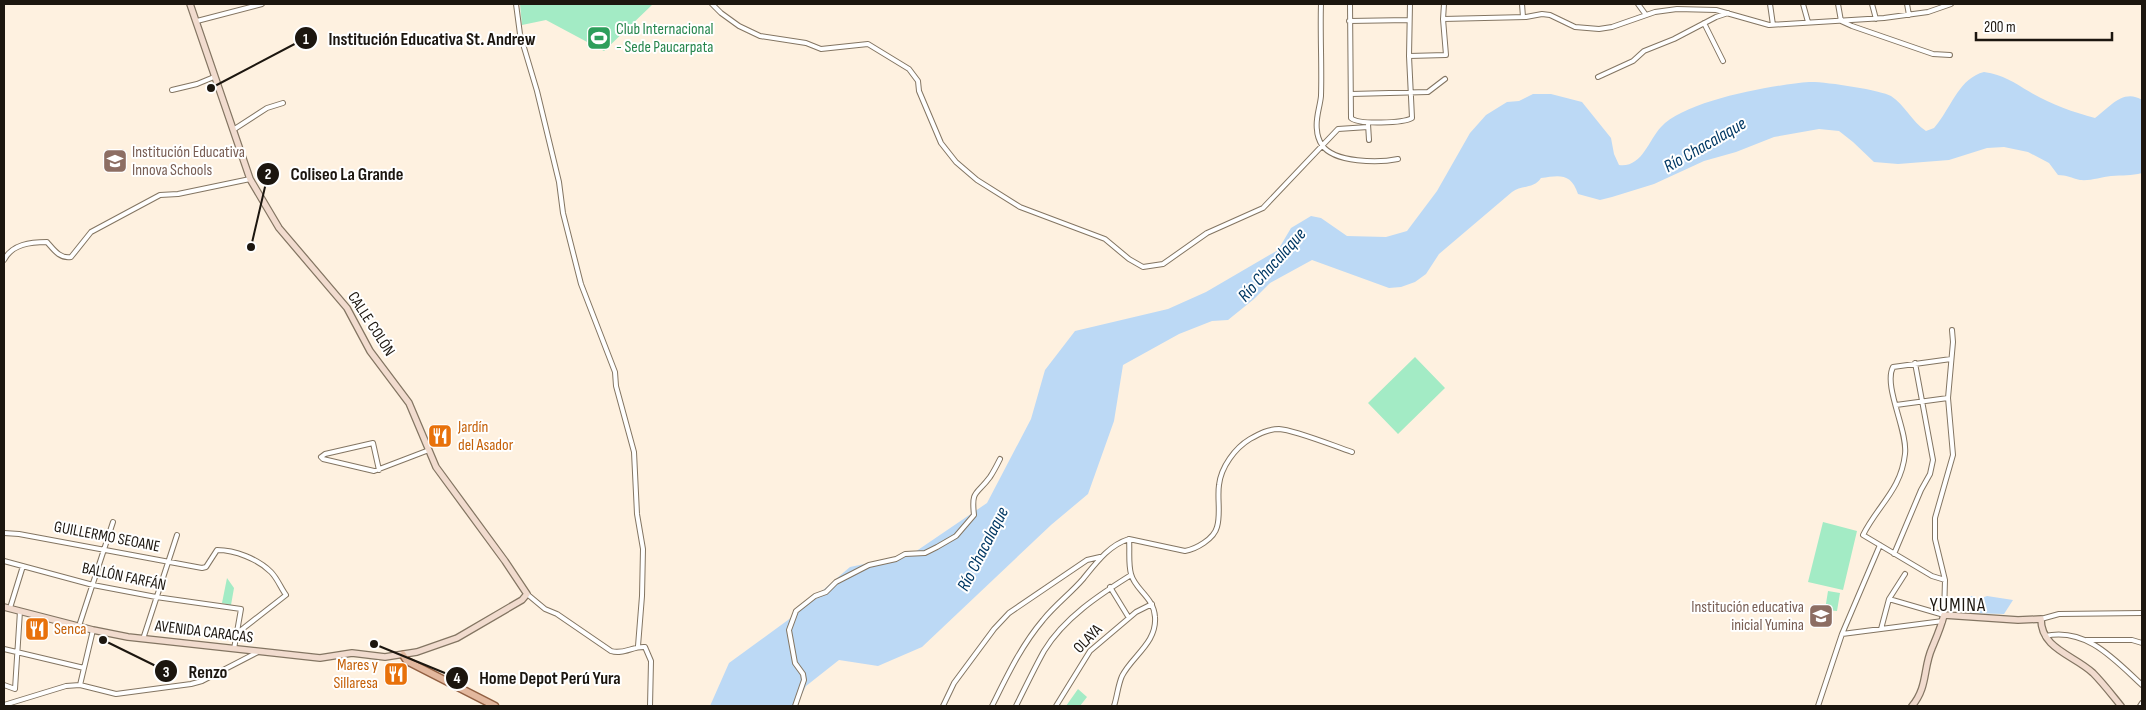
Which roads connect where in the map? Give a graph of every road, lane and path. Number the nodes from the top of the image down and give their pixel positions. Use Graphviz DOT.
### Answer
graph roads {
  1 [pos="190,4"];
  2 [pos="262,4"];
  3 [pos="516,4"];
  4 [pos="712,4"];
  5 [pos="1321,4"];
  6 [pos="1350,4"];
  7 [pos="1410,4"];
  8 [pos="1444,4"];
  9 [pos="1522,4"];
  10 [pos="1638,4"];
  11 [pos="1675,4"];
  12 [pos="1709,4"];
  13 [pos="1770,4"];
  14 [pos="1803,4"];
  15 [pos="1838,4"];
  16 [pos="1872,4"];
  17 [pos="1907,4"];
  18 [pos="1952,4"];
  19 [pos="1945,5"];
  20 [pos="1677,9"];
  21 [pos="1710,10"];
  22 [pos="1728,13"];
  23 [pos="1646,15"];
  24 [pos="1909,15"];
  25 [pos="1523,17"];
  26 [pos="1443,19"];
  27 [pos="1876,19"];
  28 [pos="197,20"];
  29 [pos="1409,20"];
  30 [pos="1349,21"];
  31 [pos="1841,21"];
  32 [pos="1808,22"];
  33 [pos="1704,24"];
  34 [pos="1773,25"];
  35 [pos="1950,55"];
  36 [pos="1409,56"];
  37 [pos="1723,61"];
  38 [pos="214,77"];
  39 [pos="1598,77"];
  40 [pos="1445,79"];
  41 [pos="172,90"];
  42 [pos="1411,92"];
  43 [pos="1351,94"];
  44 [pos="283,103"];
  45 [pos="1368,124"];
  46 [pos="233,130"];
  47 [pos="1369,140"];
  48 [pos="1322,145"];
  49 [pos="1398,159"];
  50 [pos="250,179"];
  51 [pos="4,260"];
  52 [pos="1952,330"];
  53 [pos="1951,359"];
  54 [pos="1915,363"];
  55 [pos="1948,398"];
  56 [pos="1922,402"];
  57 [pos="1896,405"];
  58 [pos="429,450"];
  59 [pos="1352,452"];
  60 [pos="1000,459"];
  61 [pos="379,470"];
  62 [pos="113,522"];
  63 [pos="4,533"];
  64 [pos="177,535"];
  65 [pos="1129,539"];
  66 [pos="1880,545"];
  67 [pos="104,549"];
  68 [pos="1894,554"];
  69 [pos="1100,557"];
  70 [pos="4,561"];
  71 [pos="168,561"];
  72 [pos="23,566"];
  73 [pos="1905,574"];
  74 [pos="1131,575"];
  75 [pos="1945,580"];
  76 [pos="92,585"];
  77 [pos="1110,588"];
  78 [pos="527,594"];
  79 [pos="156,597"];
  80 [pos="1889,599"];
  81 [pos="1152,604"];
  82 [pos="4,606"];
  83 [pos="10,608"];
  84 [pos="20,611"];
  85 [pos="2142,614"];
  86 [pos="1129,618"];
  87 [pos="1944,618"];
  88 [pos="2041,619"];
  89 [pos="79,626"];
  90 [pos="1881,629"];
  91 [pos="93,630"];
  92 [pos="236,634"];
  93 [pos="1842,634"];
  94 [pos="2045,636"];
  95 [pos="143,639"];
  96 [pos="2084,640"];
  97 [pos="2142,643"];
  98 [pos="638,646"];
  99 [pos="4,649"];
  100 [pos="234,649"];
  101 [pos="258,652"];
  102 [pos="16,653"];
  103 [pos="403,655"];
  104 [pos="84,668"];
  105 [pos="4,685"];
  106 [pos="80,685"];
  107 [pos="2142,685"];
  108 [pos="2142,703"];
  109 [pos="4,705"];
  110 [pos="495,706"];
  111 [pos="650,706"];
  112 [pos="795,706"];
  113 [pos="943,706"];
  114 [pos="992,706"];
  115 [pos="1016,706"];
  116 [pos="1056,706"];
  117 [pos="1114,706"];
  118 [pos="1818,706"];
  119 [pos="1912,706"];
  120 [pos="2121,706"];
  121 [pos="2140,706"];
  1 -- 28 [label="street, CALLE COLÓN"];
  2 -- 28 [label="street"];
  3 -- 98 [label="street"];
  4 -- 48 [label="street"];
  5 -- 48 [label="street"];
  6 -- 30 [label="street"];
  7 -- 29 [label="street"];
  8 -- 26 [label="street"];
  9 -- 25 [label="street"];
  10 -- 23 [label="street"];
  11 -- 20 [label="street"];
  12 -- 21 [label="street"];
  13 -- 34 [label="street"];
  14 -- 32 [label="street"];
  15 -- 31 [label="street"];
  16 -- 27 [label="street"];
  17 -- 24 [label="street"];
  18 -- 19 [label="street"];
  19 -- 24 [label="street"];
  20 -- 21 [label="street"];
  20 -- 23 [label="street"];
  21 -- 22 [label="street"];
  22 -- 33 [label="street"];
  22 -- 34 [label="street"];
  23 -- 25 [label="street"];
  24 -- 27 [label="street"];
  25 -- 26 [label="street"];
  26 -- 36 [label="street"];
  27 -- 31 [label="street"];
  28 -- 38 [label="street, CALLE COLÓN"];
  29 -- 30 [label="street"];
  29 -- 36 [label="street"];
  30 -- 43 [label="street"];
  31 -- 32 [label="street"];
  31 -- 35 [label="street"];
  32 -- 34 [label="street"];
  33 -- 37 [label="street"];
  33 -- 39 [label="street"];
  36 -- 42 [label="street"];
  38 -- 41 [label="street"];
  38 -- 46 [label="street, CALLE COLÓN"];
  40 -- 42 [label="street"];
  42 -- 43 [label="street"];
  42 -- 45 [label="street"];
  43 -- 45 [label="street"];
  44 -- 46 [label="street"];
  45 -- 47 [label="street"];
  45 -- 48 [label="street"];
  46 -- 50 [label="street, CALLE COLÓN"];
  48 -- 49 [label="street"];
  50 -- 51 [label="street"];
  50 -- 58 [label="street, CALLE COLÓN"];
  52 -- 53 [label="street"];
  53 -- 54 [label="street"];
  53 -- 55 [label="street"];
  54 -- 56 [label="street"];
  54 -- 57 [label="street"];
  55 -- 56 [label="street"];
  55 -- 75 [label="street"];
  56 -- 57 [label="street"];
  56 -- 68 [label="street"];
  57 -- 66 [label="street"];
  58 -- 61 [label="street"];
  58 -- 78 [label="street, CALLE COLÓN"];
  59 -- 65 [label="street"];
  60 -- 112 [label="street"];
  61 -- 61 [label="street"];
  62 -- 67 [label="street"];
  63 -- 67 [label="street, GUILLERMO SEOANE"];
  64 -- 71 [label="street"];
  65 -- 69 [label="street"];
  65 -- 74 [label="street"];
  66 -- 68 [label="street"];
  66 -- 93 [label="street"];
  67 -- 71 [label="street, GUILLERMO SEOANE"];
  67 -- 76 [label="street"];
  68 -- 75 [label="street"];
  69 -- 113 [label="street"];
  69 -- 114 [label="street"];
  70 -- 72 [label="street, BALLÓN FARFÁN"];
  71 -- 79 [label="street"];
  71 -- 92 [label="street, GUILLERMO SEOANE"];
  72 -- 76 [label="street, BALLÓN FARFÁN"];
  72 -- 83 [label="street"];
  73 -- 80 [label="street"];
  74 -- 77 [label="street"];
  74 -- 81 [label="street"];
  75 -- 87 [label="street"];
  76 -- 79 [label="street, BALLÓN FARFÁN"];
  76 -- 89 [label="street"];
  77 -- 86 [label="street"];
  77 -- 115 [label="street"];
  78 -- 98 [label="street"];
  78 -- 103 [label="street, AVENIDA CARACAS"];
  79 -- 92 [label="street, BALLÓN FARFÁN"];
  79 -- 95 [label="street"];
  80 -- 87 [label="street"];
  80 -- 90 [label="street"];
  81 -- 86 [label="street, OLAYA"];
  81 -- 117 [label="street"];
  82 -- 83 [label="street, AVENIDA CARACAS"];
  83 -- 84 [label="street, AVENIDA CARACAS"];
  84 -- 89 [label="street, AVENIDA CARACAS"];
  84 -- 102 [label="street"];
  85 -- 88 [label="street"];
  86 -- 116 [label="street, OLAYA"];
  87 -- 88 [label="street"];
  87 -- 90 [label="street"];
  87 -- 119 [label="street"];
  88 -- 94 [label="street"];
  89 -- 91 [label="street, AVENIDA CARACAS"];
  90 -- 93 [label="street"];
  91 -- 95 [label="street, AVENIDA CARACAS"];
  91 -- 104 [label="street"];
  92 -- 100 [label="street"];
  93 -- 118 [label="street"];
  94 -- 96 [label="street"];
  94 -- 120 [label="street"];
  95 -- 100 [label="street, AVENIDA CARACAS"];
  96 -- 97 [label="street"];
  96 -- 107 [label="street"];
  98 -- 111 [label="street"];
  99 -- 102 [label="street"];
  100 -- 101 [label="street, AVENIDA CARACAS"];
  101 -- 103 [label="street, AVENIDA CARACAS"];
  101 -- 106 [label="street"];
  102 -- 104 [label="street"];
  102 -- 105 [label="street"];
  103 -- 110 [label="main road"];
  104 -- 106 [label="street"];
  106 -- 109 [label="street"];
  108 -- 121 [label="street"];
}
